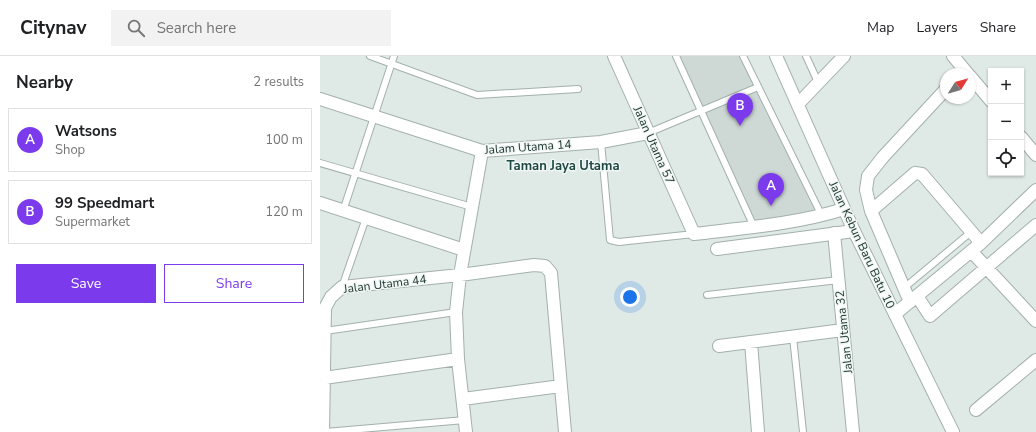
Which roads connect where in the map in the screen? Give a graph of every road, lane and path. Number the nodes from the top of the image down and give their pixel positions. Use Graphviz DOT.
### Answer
graph roads {
  1 [pos="370,56"];
  2 [pos="394,56"];
  3 [pos="614,56"];
  4 [pos="676,56"];
  5 [pos="743,56"];
  6 [pos="776,56"];
  7 [pos="806,56"];
  8 [pos="844,56"];
  9 [pos="953,56"];
  10 [pos="391,63"];
  11 [pos="962,68"];
  12 [pos="818,82"];
  13 [pos="976,84"];
  14 [pos="758,87"];
  15 [pos="578,89"];
  16 [pos="940,95"];
  17 [pos="988,98"];
  18 [pos="320,99"];
  19 [pos="798,104"];
  20 [pos="701,111"];
  21 [pos="374,116"];
  22 [pos="648,133"];
  23 [pos="1024,140"];
  24 [pos="601,142"];
  25 [pos="482,151"];
  26 [pos="1036,155"];
  27 [pos="320,163"];
  28 [pos="355,175"];
  29 [pos="1036,190"];
  30 [pos="320,203"];
  31 [pos="472,206"];
  32 [pos="844,209"];
  33 [pos="343,211"];
  34 [pos="871,211"];
  35 [pos="822,216"];
  36 [pos="366,218"];
  37 [pos="1036,225"];
  38 [pos="754,227"];
  39 [pos="854,231"];
  40 [pos="971,232"];
  41 [pos="834,233"];
  42 [pos="694,234"];
  43 [pos="981,243"];
  44 [pos="717,249"];
  45 [pos="464,250"];
  46 [pos="971,251"];
  47 [pos="987,268"];
  48 [pos="460,275"];
  49 [pos="838,280"];
  50 [pos="342,287"];
  51 [pos="904,288"];
  52 [pos="707,295"];
  53 [pos="913,299"];
  54 [pos="456,312"];
  55 [pos="895,314"];
  56 [pos="1036,321"];
  57 [pos="843,330"];
  58 [pos="325,331"];
  59 [pos="793,337"];
  60 [pos="751,342"];
  61 [pos="719,346"];
  62 [pos="458,359"];
  63 [pos="1036,360"];
  64 [pos="324,378"];
  65 [pos="560,386"];
  66 [pos="463,399"];
  67 [pos="976,410"];
  68 [pos="466,426"];
  69 [pos="324,432"];
  70 [pos="565,432"];
  71 [pos="758,432"];
  72 [pos="803,432"];
  73 [pos="853,432"];
  74 [pos="953,432"];
  1 -- 10 [label="lane"];
  2 -- 10 [label="lane"];
  3 -- 22 [label="street, Jalan Utama 57"];
  4 -- 20 [label="lane"];
  5 -- 14 [label="lane"];
  6 -- 19 [label="street, Jalan Kebun Baru Batu 10"];
  7 -- 12 [label="lane"];
  8 -- 12 [label="street"];
  9 -- 11 [label="street"];
  10 -- 15 [label="lane"];
  10 -- 21 [label="lane"];
  12 -- 19 [label="street"];
  13 -- 17 [label="street"];
  14 -- 20 [label="lane"];
  14 -- 35 [label="lane"];
  16 -- 34 [label="street"];
  18 -- 21 [label="street, Jalam Utama 14"];
  19 -- 32 [label="street, Jalan Kebun Baru Batu 10"];
  20 -- 22 [label="lane"];
  20 -- 38 [label="lane"];
  21 -- 25 [label="street, Jalam Utama 14"];
  21 -- 28 [label="lane"];
  22 -- 24 [label="street, Jalam Utama 14"];
  22 -- 42 [label="street, Jalan Utama 57"];
  23 -- 26 [label="street"];
  24 -- 25 [label="street, Jalam Utama 14"];
  24 -- 42 [label="lane"];
  25 -- 31 [label="street"];
  27 -- 28 [label="lane"];
  28 -- 31 [label="lane"];
  28 -- 33 [label="lane"];
  29 -- 43 [label="street"];
  30 -- 33 [label="street"];
  31 -- 45 [label="street"];
  32 -- 35 [label="street"];
  32 -- 39 [label="street, Jalan Kebun Baru Batu 10"];
  33 -- 36 [label="street"];
  34 -- 40 [label="street"];
  34 -- 51 [label="street"];
  35 -- 38 [label="street"];
  36 -- 45 [label="street"];
  36 -- 50 [label="lane"];
  37 -- 47 [label="street"];
  38 -- 42 [label="street"];
  39 -- 41 [label="street"];
  39 -- 55 [label="street, Jalan Kebun Baru Batu 10"];
  40 -- 43 [label="street"];
  40 -- 51 [label="lane"];
  41 -- 44 [label="street"];
  41 -- 49 [label="street, Jalan Utama 32"];
  43 -- 46 [label="street"];
  45 -- 48 [label="street"];
  46 -- 47 [label="street"];
  46 -- 53 [label="street"];
  47 -- 53 [label="street"];
  47 -- 56 [label="street"];
  48 -- 50 [label="street, Jalan Utama 44"];
  48 -- 54 [label="street"];
  48 -- 65 [label="street, Jalan Utama 44"];
  49 -- 52 [label="lane"];
  49 -- 57 [label="street, Jalan Utama 32"];
  50 -- 58 [label="street, Jalan Utama 44"];
  51 -- 53 [label="street"];
  53 -- 55 [label="street"];
  54 -- 58 [label="lane"];
  54 -- 62 [label="street"];
  55 -- 74 [label="street, Jalan Kebun Baru Batu 10"];
  57 -- 59 [label="street"];
  57 -- 73 [label="street, Jalan Utama 32"];
  58 -- 64 [label="street, Jalan Utama 44"];
  59 -- 60 [label="street"];
  59 -- 72 [label="lane"];
  60 -- 61 [label="street"];
  60 -- 71 [label="street"];
  62 -- 64 [label="street"];
  62 -- 66 [label="street"];
  63 -- 67 [label="street"];
  64 -- 69 [label="street, Jalan Utama 44"];
  65 -- 66 [label="street"];
  65 -- 70 [label="street"];
  66 -- 68 [label="street"];
  68 -- 69 [label="lane"];
}
